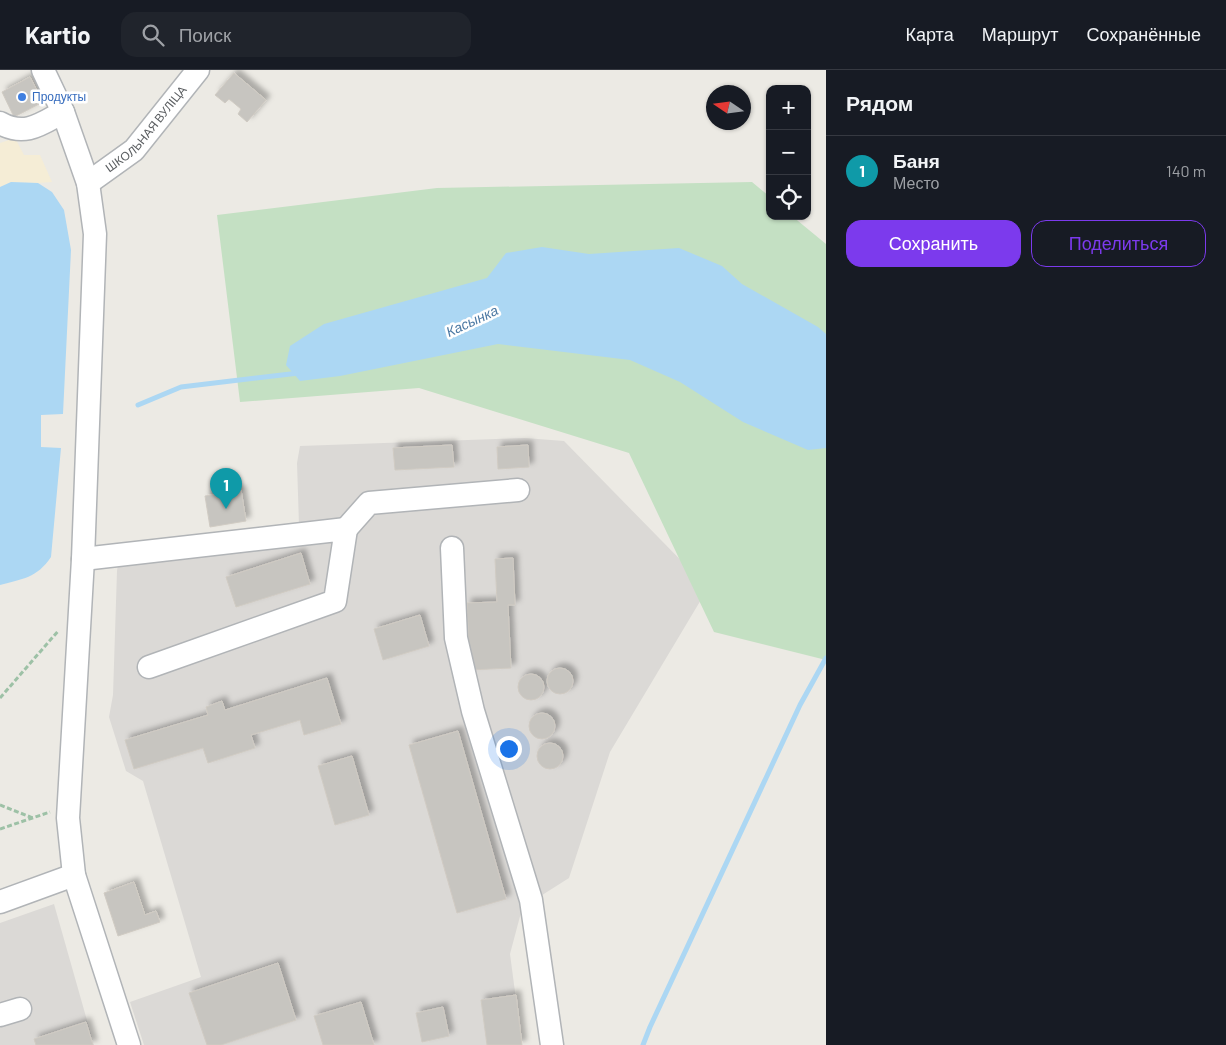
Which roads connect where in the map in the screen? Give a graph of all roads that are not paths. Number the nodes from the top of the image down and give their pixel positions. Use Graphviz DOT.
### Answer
graph roads {
  1 [pos="43,70"];
  2 [pos="198,70"];
  3 [pos="63,112"];
  4 [pos="0,123"];
  5 [pos="88,183"];
  6 [pos="518,490"];
  7 [pos="346,529"];
  8 [pos="452,548"];
  9 [pos="83,559"];
  10 [pos="149,667"];
  11 [pos="74,875"];
  12 [pos="0,902"];
  13 [pos="129,1045"];
  14 [pos="552,1045"];
  1 -- 3 [label="street"];
  2 -- 5 [label="street, ШКОЛЬНАЯ ВУЛІЦА"];
  3 -- 4 [label="street"];
  3 -- 5 [label="street"];
  5 -- 9 [label="street"];
  6 -- 7 [label="street"];
  7 -- 9 [label="street"];
  7 -- 10 [label="street"];
  8 -- 14 [label="street"];
  9 -- 11 [label="street"];
  11 -- 12 [label="street"];
  11 -- 13 [label="street"];
}
